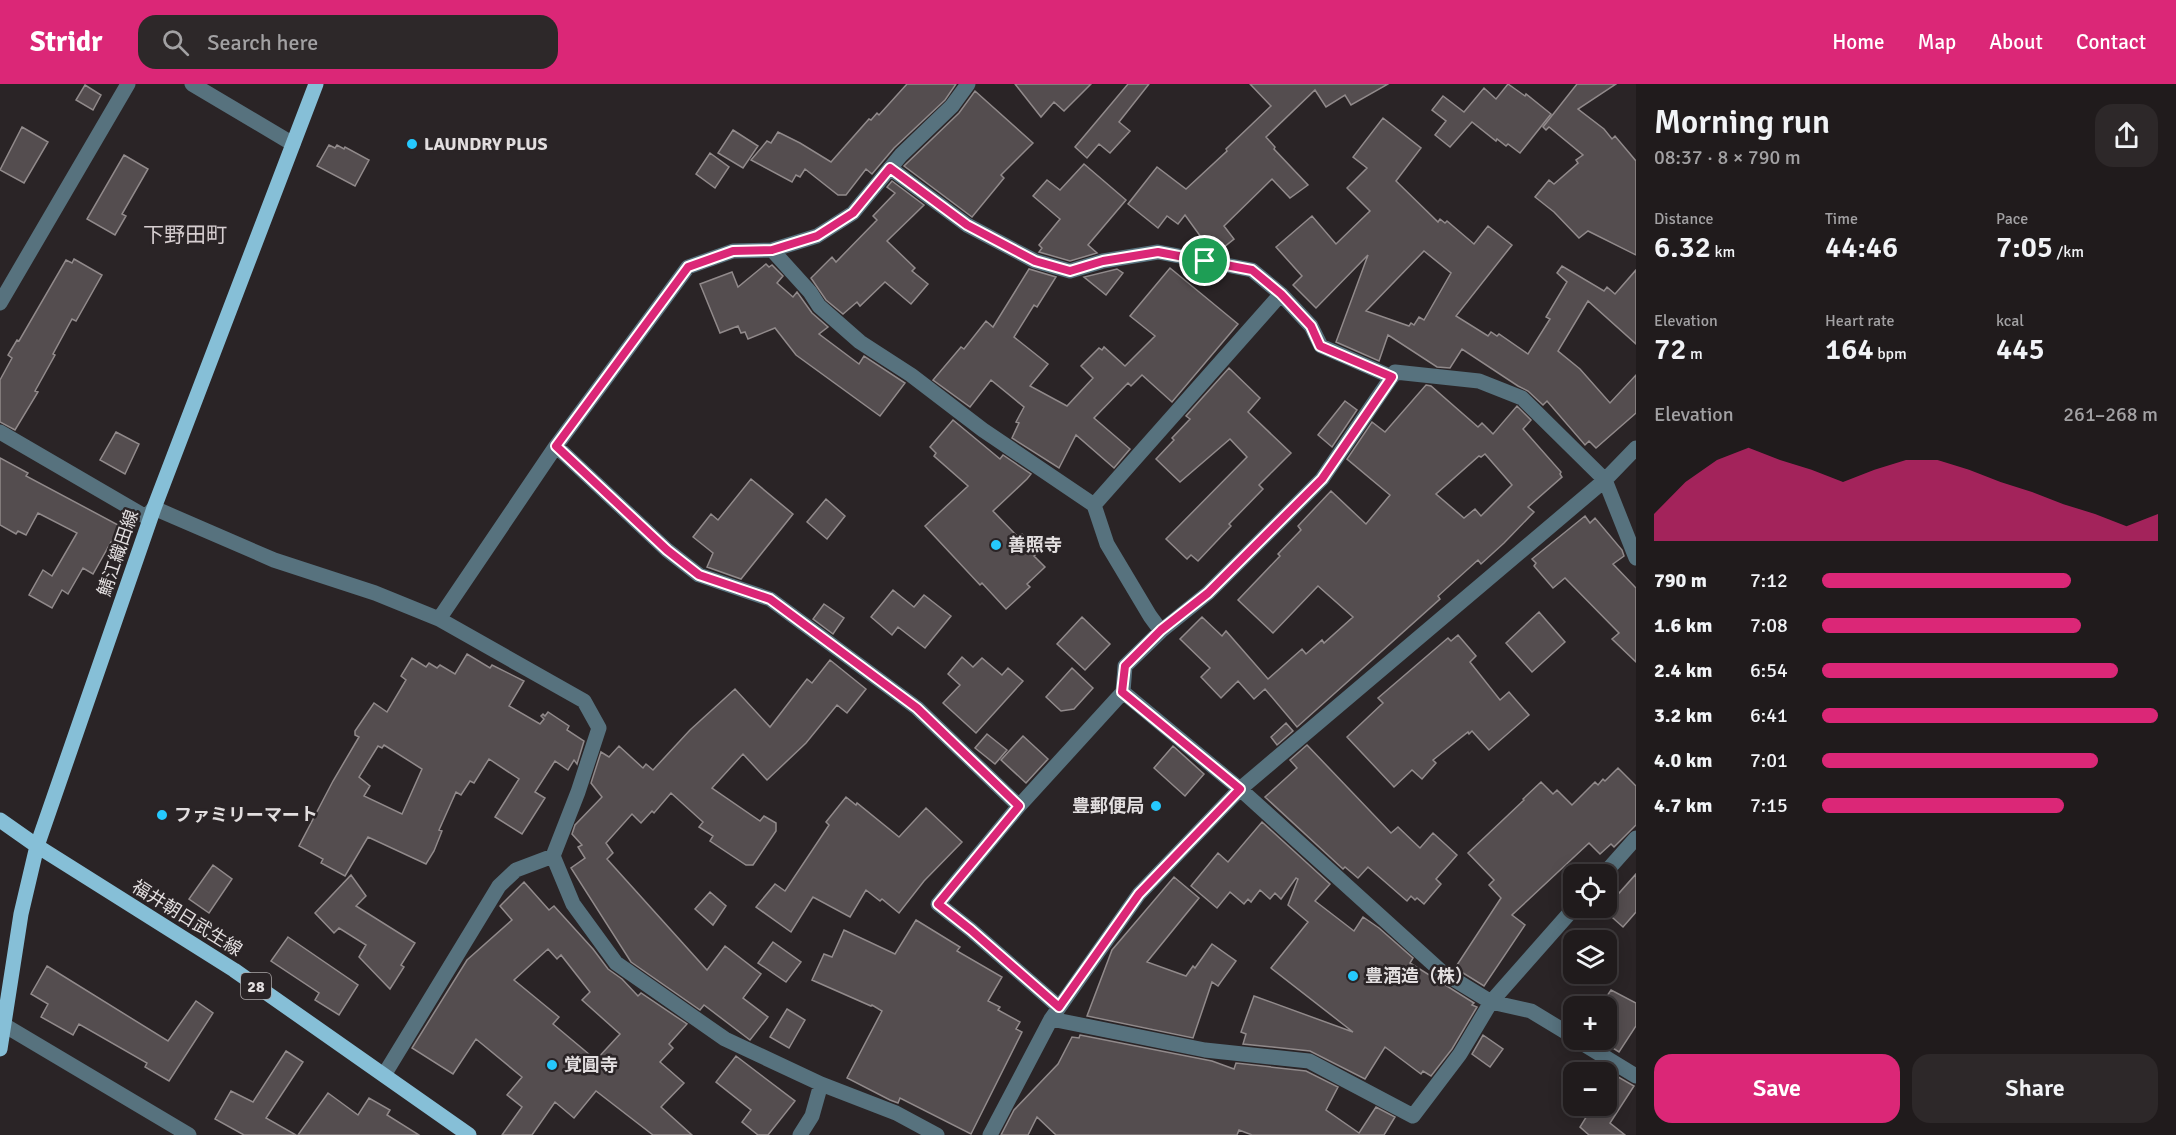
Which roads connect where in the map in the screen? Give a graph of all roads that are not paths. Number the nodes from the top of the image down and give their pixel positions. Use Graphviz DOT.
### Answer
graph roads {
  1 [pos="128,84"];
  2 [pos="192,84"];
  3 [pos="316,84"];
  4 [pos="968,84"];
  5 [pos="293,144"];
  6 [pos="890,168"];
  7 [pos="772,250"];
  8 [pos="1281,294"];
  9 [pos="0,303"];
  10 [pos="1392,377"];
  11 [pos="0,432"];
  12 [pos="556,446"];
  13 [pos="1636,448"];
  14 [pos="1605,480"];
  15 [pos="1094,505"];
  16 [pos="154,508"];
  17 [pos="1636,558"];
  18 [pos="440,619"];
  19 [pos="1161,630"];
  20 [pos="1122,692"];
  21 [pos="1240,789"];
  22 [pos="1019,806"];
  23 [pos="0,820"];
  24 [pos="1636,838"];
  25 [pos="37,846"];
  26 [pos="553,855"];
  27 [pos="1613,864"];
  28 [pos="1565,918"];
  29 [pos="1491,1002"];
  30 [pos="1055,1013"];
  31 [pos="4,1025"];
  32 [pos="1563,1031"];
  33 [pos="0,1048"];
  34 [pos="1593,1050"];
  35 [pos="384,1076"];
  36 [pos="1636,1076"];
  37 [pos="821,1084"];
  38 [pos="189,1135"];
  39 [pos="469,1135"];
  40 [pos="800,1135"];
  41 [pos="937,1135"];
  42 [pos="990,1135"];
  1 -- 9 [label="street"];
  2 -- 5 [label="street"];
  3 -- 5 [label="main road, 鯖江織田線"];
  4 -- 6 [label="street"];
  5 -- 16 [label="main road, 鯖江織田線"];
  6 -- 7 [label="street"];
  6 -- 8 [label="street"];
  7 -- 12 [label="street"];
  7 -- 15 [label="street"];
  8 -- 10 [label="street"];
  8 -- 15 [label="street"];
  10 -- 14 [label="street"];
  10 -- 19 [label="street"];
  11 -- 16 [label="street"];
  12 -- 18 [label="street"];
  12 -- 22 [label="street"];
  13 -- 14 [label="street"];
  14 -- 17 [label="street"];
  14 -- 21 [label="street"];
  15 -- 19 [label="street"];
  16 -- 18 [label="street"];
  16 -- 25 [label="main road, 鯖江織田線"];
  18 -- 26 [label="street"];
  19 -- 20 [label="street"];
  20 -- 21 [label="street"];
  20 -- 22 [label="street"];
  21 -- 29 [label="street"];
  21 -- 30 [label="street"];
  22 -- 30 [label="street"];
  23 -- 25 [label="main road, 福井朝日武生線 / 28"];
  24 -- 27 [label="street"];
  25 -- 31 [label="main road, 鯖江織田線"];
  25 -- 35 [label="main road, 福井朝日武生線 / 28"];
  26 -- 35 [label="street"];
  26 -- 37 [label="street"];
  28 -- 29 [label="street"];
  29 -- 30 [label="street"];
  29 -- 32 [label="street"];
  30 -- 42 [label="street"];
  31 -- 33 [label="main road, 鯖江織田線"];
  31 -- 38 [label="street"];
  34 -- 36 [label="street"];
  35 -- 39 [label="main road, 福井朝日武生線 / 28"];
  37 -- 40 [label="street"];
  37 -- 41 [label="street"];
}
